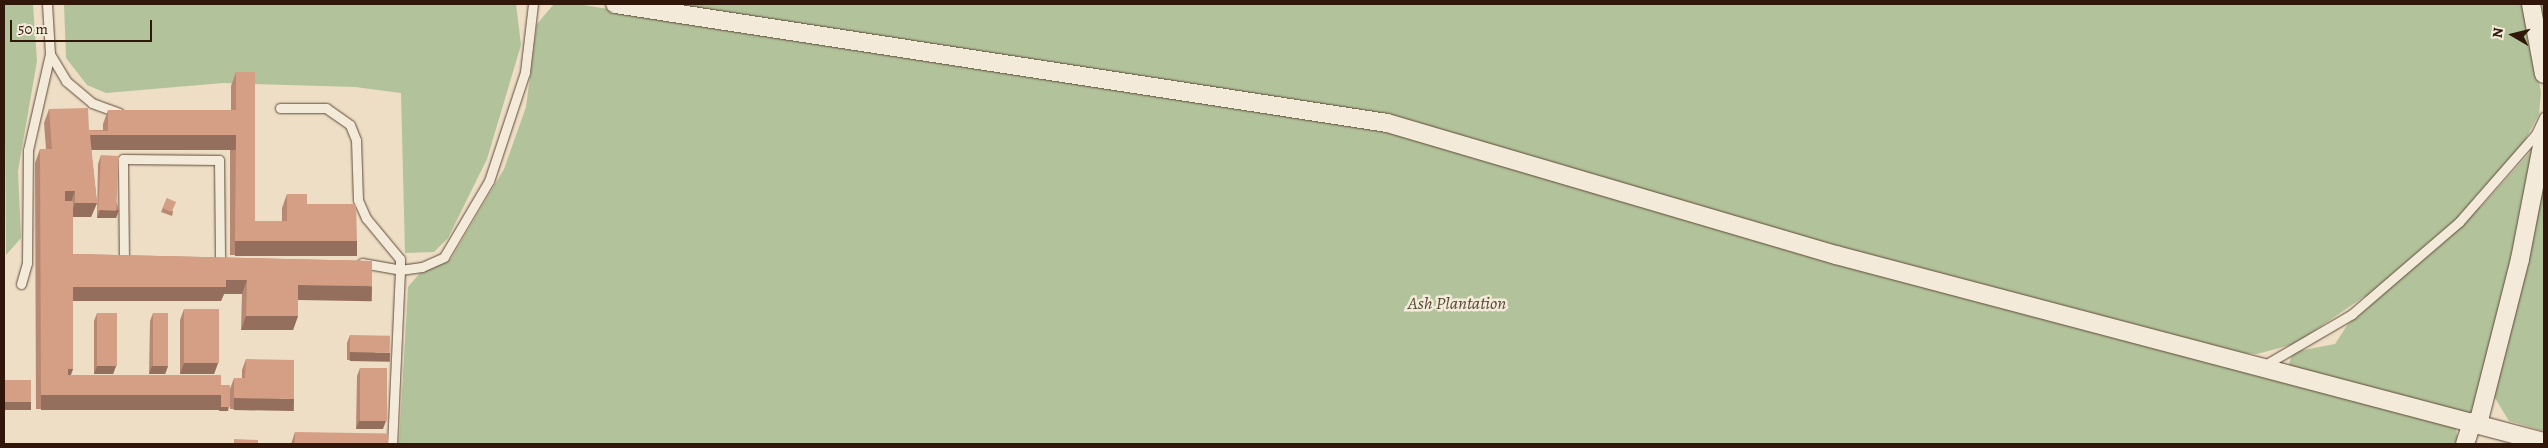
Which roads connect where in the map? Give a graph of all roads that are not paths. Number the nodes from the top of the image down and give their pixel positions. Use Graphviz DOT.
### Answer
graph roads {
  1 [pos="47,4"];
  2 [pos="532,4"];
  3 [pos="616,4"];
  4 [pos="2530,4"];
  5 [pos="50,54"];
  6 [pos="2544,74"];
  7 [pos="280,108"];
  8 [pos="128,113"];
  9 [pos="2544,117"];
  10 [pos="2544,135"];
  11 [pos="114,261"];
  12 [pos="230,262"];
  13 [pos="348,263"];
  14 [pos="400,270"];
  15 [pos="21,284"];
  16 [pos="2261,368"];
  17 [pos="2475,423"];
  18 [pos="2544,442"];
  19 [pos="392,444"];
  20 [pos="2465,444"];
  1 -- 5 [label="lane"];
  2 -- 14 [label="lane"];
  3 -- 16 [label="street"];
  4 -- 6 [label="street"];
  5 -- 8 [label="lane"];
  5 -- 15 [label="lane"];
  7 -- 14 [label="lane"];
  9 -- 16 [label="lane"];
  10 -- 17 [label="street"];
  11 -- 12 [label="lane"];
  13 -- 14 [label="lane"];
  14 -- 19 [label="lane"];
  16 -- 17 [label="street"];
  17 -- 18 [label="street"];
  17 -- 20 [label="street"];
}
